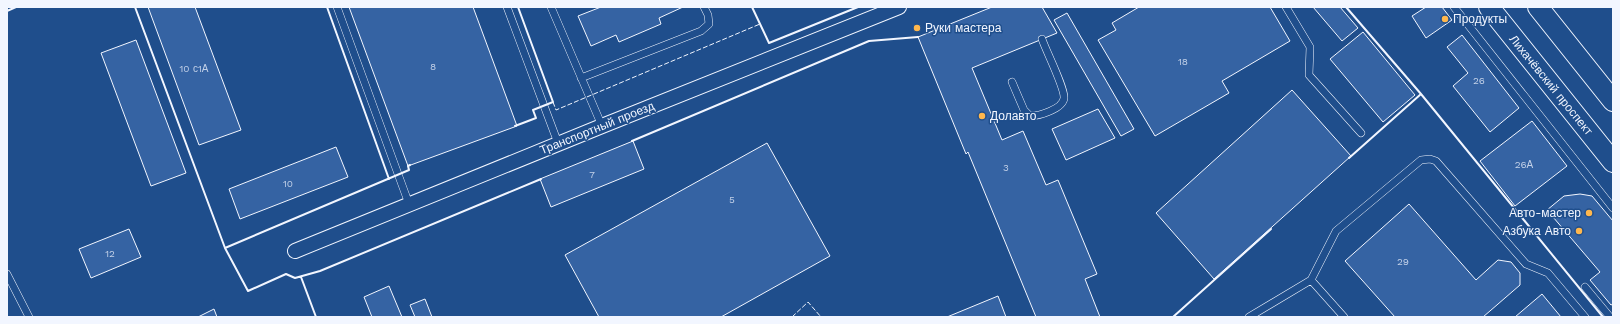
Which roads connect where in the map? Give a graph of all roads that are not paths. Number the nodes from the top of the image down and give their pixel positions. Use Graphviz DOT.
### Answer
graph roads {
  1 [pos="337,7"];
  2 [pos="507,7"];
  3 [pos="551,7"];
  4 [pos="704,7"];
  5 [pos="899,7"];
  6 [pos="1286,7"];
  7 [pos="1454,7"];
  8 [pos="1489,7"];
  9 [pos="1538,7"];
  10 [pos="1042,39"];
  11 [pos="581,78"];
  12 [pos="1012,82"];
  13 [pos="1613,101"];
  14 [pos="602,126"];
  15 [pos="1361,133"];
  16 [pos="558,143"];
  17 [pos="1613,162"];
  18 [pos="409,204"];
  19 [pos="1613,208"];
  20 [pos="295,251"];
  21 [pos="7,274"];
  22 [pos="1311,280"];
  23 [pos="1585,287"];
  24 [pos="29,317"];
  25 [pos="1249,317"];
  26 [pos="1344,317"];
  27 [pos="1585,317"];
  28 [pos="1610,317"];
  1 -- 18 [label="lane"];
  2 -- 16 [label="lane"];
  3 -- 11 [label="lane"];
  4 -- 11 [label="lane"];
  5 -- 14 [label="street, Транспортный проезд"];
  6 -- 15 [label="lane"];
  7 -- 19 [label="lane"];
  8 -- 17 [label="main road, Лихачёвский проспект"];
  9 -- 13 [label="main road"];
  10 -- 12 [label="lane"];
  11 -- 14 [label="lane"];
  14 -- 16 [label="street, Транспортный проезд"];
  16 -- 18 [label="street, Транспортный проезд"];
  18 -- 20 [label="street, Транспортный проезд"];
  21 -- 24 [label="lane"];
  22 -- 25 [label="lane"];
  22 -- 26 [label="lane"];
  22 -- 27 [label="lane"];
  23 -- 28 [label="lane"];
}
